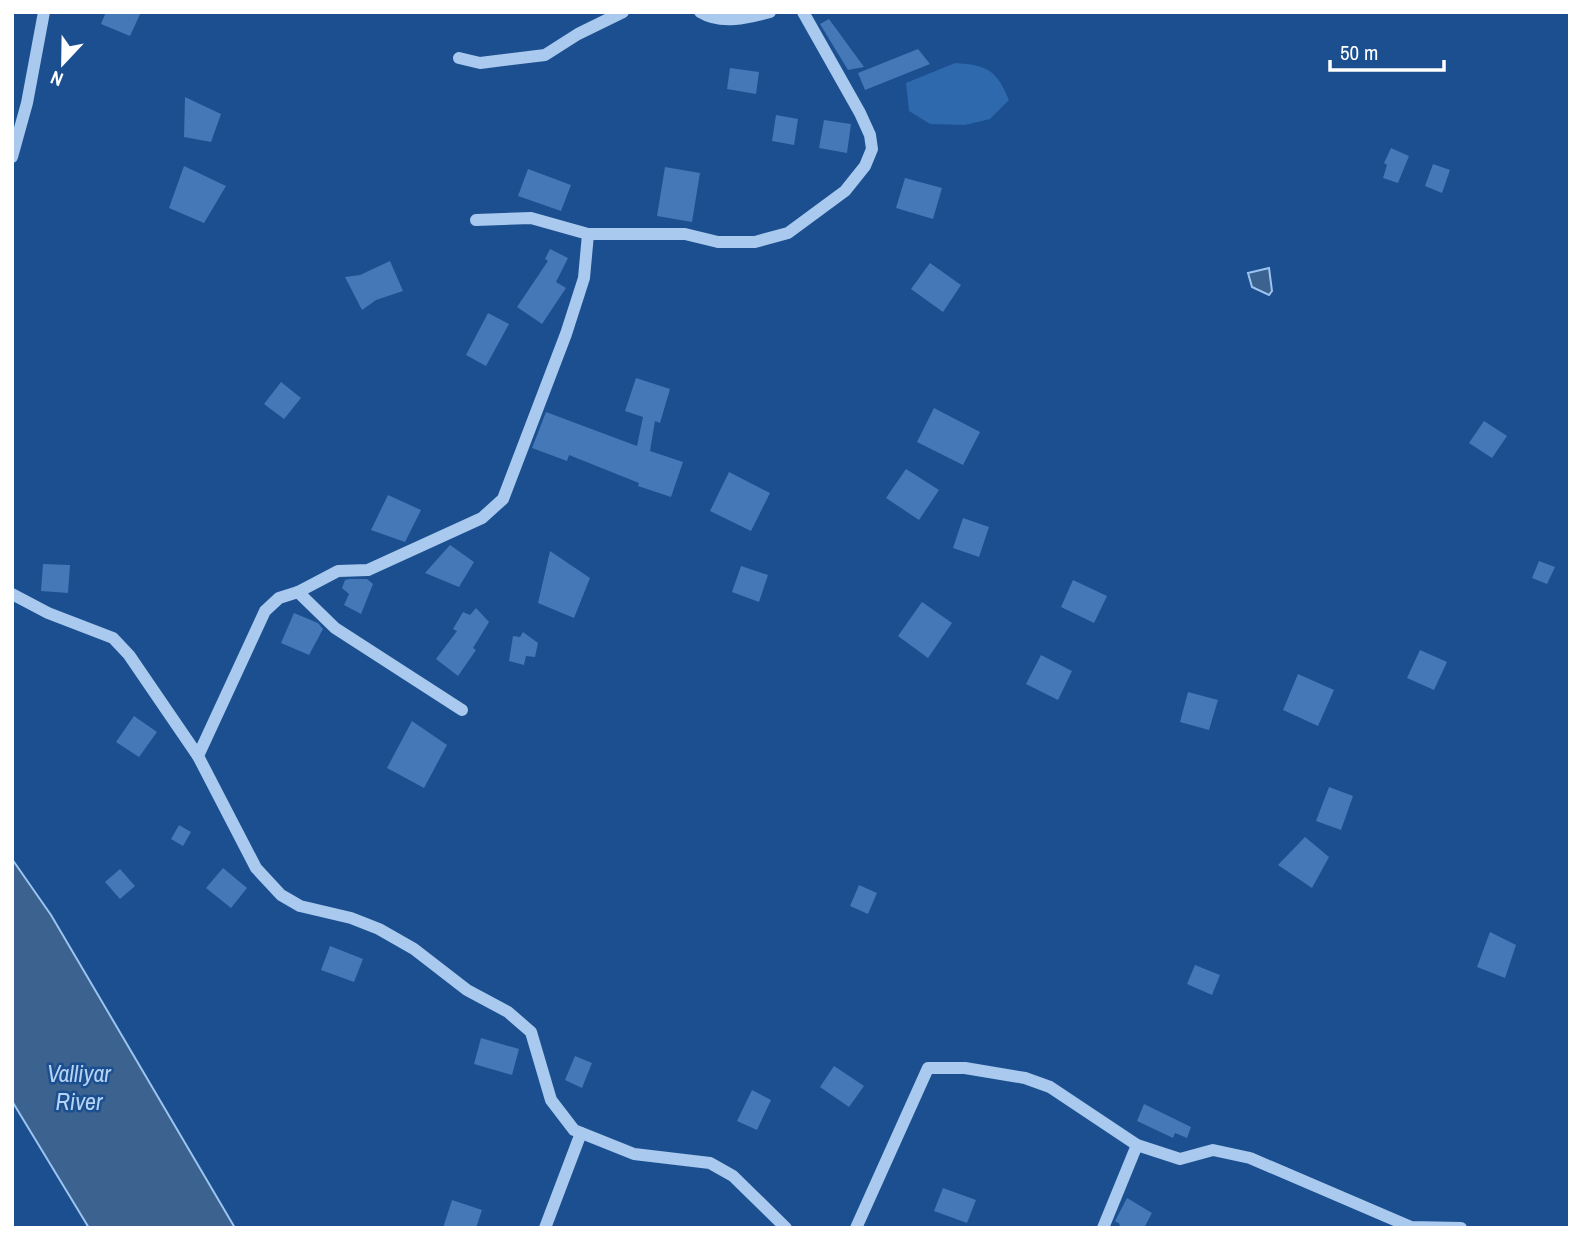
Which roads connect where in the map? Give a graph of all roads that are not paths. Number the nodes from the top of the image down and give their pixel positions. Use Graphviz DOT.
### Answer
graph roads {
  1 [pos="44,12"];
  2 [pos="623,12"];
  3 [pos="700,12"];
  4 [pos="770,12"];
  5 [pos="803,12"];
  6 [pos="459,58"];
  7 [pos="12,157"];
  8 [pos="476,220"];
  9 [pos="588,234"];
  10 [pos="298,592"];
  11 [pos="12,594"];
  12 [pos="462,710"];
  13 [pos="198,756"];
  14 [pos="581,1133"];
  15 [pos="1137,1145"];
  16 [pos="545,1228"];
  17 [pos="786,1228"];
  18 [pos="856,1228"];
  19 [pos="1103,1228"];
  20 [pos="1461,1228"];
  1 -- 7 [label="street"];
  2 -- 6 [label="street"];
  3 -- 4 [label="street"];
  5 -- 9 [label="street"];
  8 -- 9 [label="street"];
  9 -- 10 [label="street"];
  10 -- 12 [label="street"];
  10 -- 13 [label="street"];
  11 -- 13 [label="street"];
  13 -- 14 [label="street"];
  14 -- 16 [label="street"];
  14 -- 17 [label="street"];
  15 -- 18 [label="street"];
  15 -- 19 [label="street"];
  15 -- 20 [label="street"];
}
